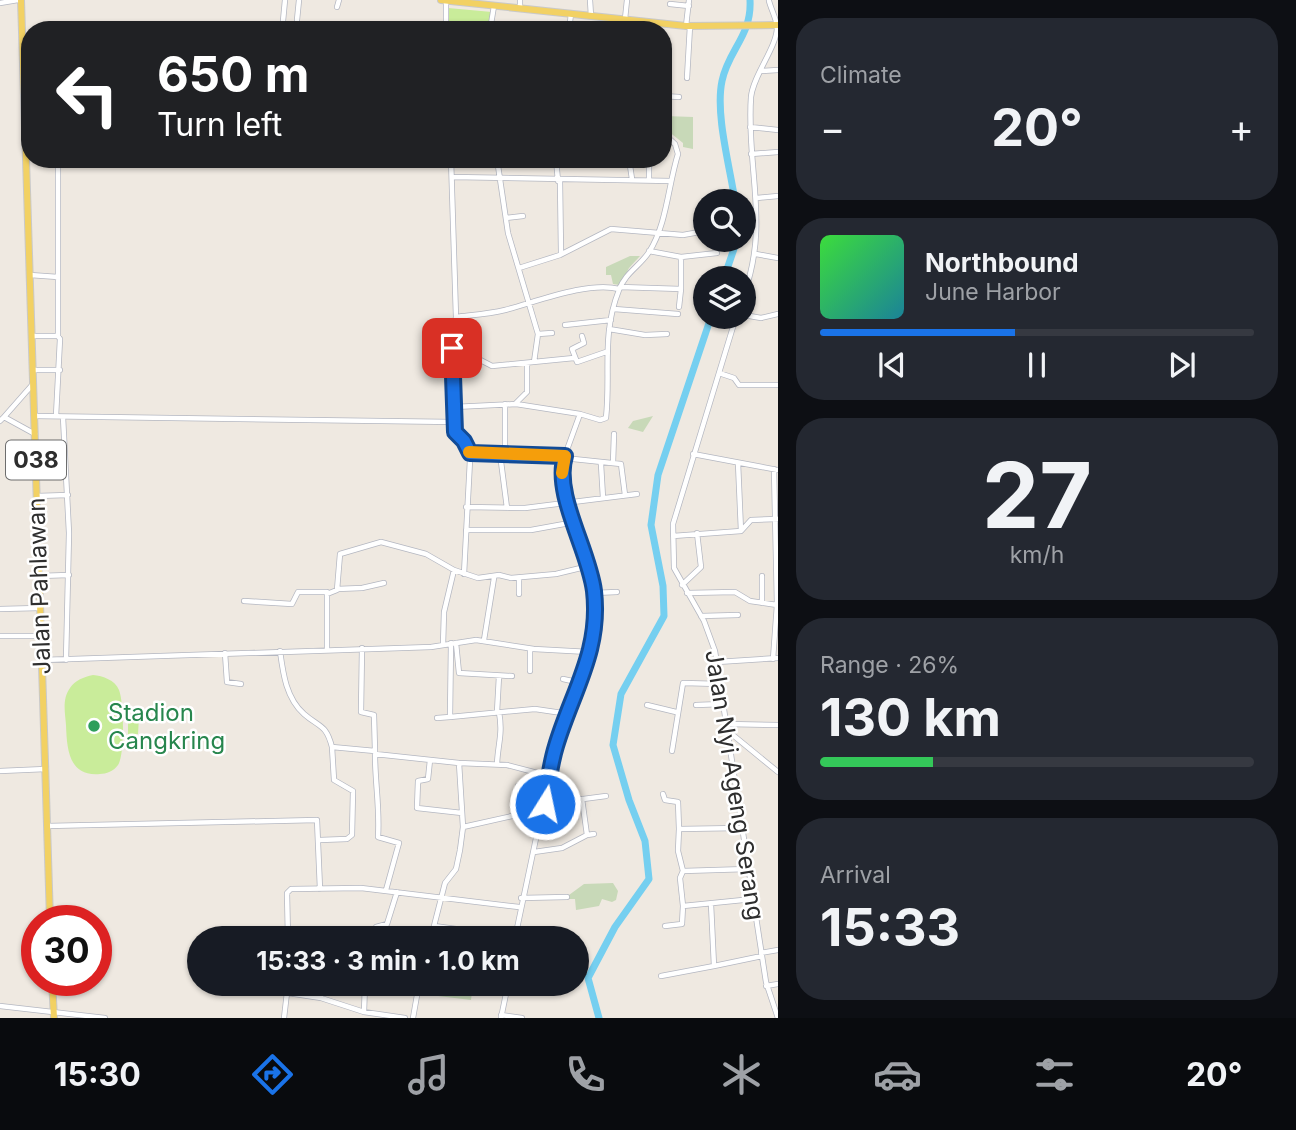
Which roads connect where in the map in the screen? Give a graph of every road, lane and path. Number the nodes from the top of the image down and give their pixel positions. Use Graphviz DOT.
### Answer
graph roads {
  1 [pos="19,0"];
  2 [pos="285,0"];
  3 [pos="299,0"];
  4 [pos="339,0"];
  5 [pos="443,0"];
  6 [pos="520,0"];
  7 [pos="590,0"];
  8 [pos="627,0"];
  9 [pos="769,1"];
  10 [pos="0,2"];
  11 [pos="471,2"];
  12 [pos="689,3"];
  13 [pos="670,4"];
  14 [pos="494,6"];
  15 [pos="337,7"];
  16 [pos="520,8"];
  17 [pos="571,14"];
  18 [pos="591,16"];
  19 [pos="625,19"];
  20 [pos="297,20"];
  21 [pos="283,21"];
  22 [pos="445,21"];
  23 [pos="492,21"];
  24 [pos="570,21"];
  25 [pos="637,21"];
  26 [pos="778,25"];
  27 [pos="688,26"];
  28 [pos="672,27"];
  29 [pos="21,31"];
  30 [pos="778,70"];
  31 [pos="760,71"];
  32 [pos="687,78"];
  33 [pos="672,97"];
  34 [pos="679,97"];
  35 [pos="750,127"];
  36 [pos="778,128"];
  37 [pos="672,143"];
  38 [pos="778,152"];
  39 [pos="751,154"];
  40 [pos="28,168"];
  41 [pos="58,168"];
  42 [pos="451,168"];
  43 [pos="498,168"];
  44 [pos="557,168"];
  45 [pos="630,168"];
  46 [pos="649,168"];
  47 [pos="451,177"];
  48 [pos="649,178"];
  49 [pos="632,179"];
  50 [pos="500,180"];
  51 [pos="559,181"];
  52 [pos="671,181"];
  53 [pos="778,196"];
  54 [pos="757,198"];
  55 [pos="523,216"];
  56 [pos="506,218"];
  57 [pos="658,233"];
  58 [pos="693,233"];
  59 [pos="649,251"];
  60 [pos="717,253"];
  61 [pos="561,254"];
  62 [pos="756,254"];
  63 [pos="681,257"];
  64 [pos="778,258"];
  65 [pos="752,266"];
  66 [pos="519,268"];
  67 [pos="30,275"];
  68 [pos="58,276"];
  69 [pos="620,288"];
  70 [pos="681,289"];
  71 [pos="531,302"];
  72 [pos="679,307"];
  73 [pos="614,309"];
  74 [pos="678,314"];
  75 [pos="778,314"];
  76 [pos="456,317"];
  77 [pos="756,317"];
  78 [pos="611,320"];
  79 [pos="565,325"];
  80 [pos="609,329"];
  81 [pos="732,329"];
  82 [pos="552,333"];
  83 [pos="538,334"];
  84 [pos="667,334"];
  85 [pos="32,336"];
  86 [pos="58,336"];
  87 [pos="582,336"];
  88 [pos="452,348"];
  89 [pos="606,352"];
  90 [pos="574,358"];
  91 [pos="534,362"];
  92 [pos="527,363"];
  93 [pos="33,369"];
  94 [pos="60,370"];
  95 [pos="719,373"];
  96 [pos="33,384"];
  97 [pos="778,385"];
  98 [pos="505,404"];
  99 [pos="516,404"];
  100 [pos="454,407"];
  101 [pos="580,414"];
  102 [pos="37,416"];
  103 [pos="56,416"];
  104 [pos="63,417"];
  105 [pos="2,419"];
  106 [pos="454,422"];
  107 [pos="35,434"];
  108 [pos="614,434"];
  109 [pos="470,453"];
  110 [pos="503,454"];
  111 [pos="693,454"];
  112 [pos="564,457"];
  113 [pos="613,463"];
  114 [pos="738,463"];
  115 [pos="601,464"];
  116 [pos="776,469"];
  117 [pos="637,494"];
  118 [pos="68,495"];
  119 [pos="625,495"];
  120 [pos="37,496"];
  121 [pos="603,498"];
  122 [pos="568,501"];
  123 [pos="467,507"];
  124 [pos="507,508"];
  125 [pos="776,519"];
  126 [pos="575,522"];
  127 [pos="466,530"];
  128 [pos="741,531"];
  129 [pos="697,533"];
  130 [pos="673,536"];
  131 [pos="589,566"];
  132 [pos="454,570"];
  133 [pos="464,574"];
  134 [pos="69,575"];
  135 [pos="39,576"];
  136 [pos="762,576"];
  137 [pos="494,578"];
  138 [pos="519,578"];
  139 [pos="384,583"];
  140 [pos="682,585"];
  141 [pos="337,589"];
  142 [pos="328,592"];
  143 [pos="617,592"];
  144 [pos="594,593"];
  145 [pos="687,593"];
  146 [pos="519,594"];
  147 [pos="244,601"];
  148 [pos="762,603"];
  149 [pos="778,605"];
  150 [pos="40,608"];
  151 [pos="0,609"];
  152 [pos="738,615"];
  153 [pos="701,616"];
  154 [pos="777,627"];
  155 [pos="0,636"];
  156 [pos="40,636"];
  157 [pos="484,640"];
  158 [pos="453,643"];
  159 [pos="443,645"];
  160 [pos="362,648"];
  161 [pos="327,649"];
  162 [pos="530,649"];
  163 [pos="280,651"];
  164 [pos="589,652"];
  165 [pos="225,653"];
  166 [pos="775,658"];
  167 [pos="42,660"];
  168 [pos="66,660"];
  169 [pos="717,662"];
  170 [pos="530,671"];
  171 [pos="499,676"];
  172 [pos="512,676"];
  173 [pos="563,679"];
  174 [pos="581,683"];
  175 [pos="241,684"];
  176 [pos="720,684"];
  177 [pos="723,704"];
  178 [pos="648,705"];
  179 [pos="696,705"];
  180 [pos="498,712"];
  181 [pos="676,712"];
  182 [pos="569,714"];
  183 [pos="450,717"];
  184 [pos="438,718"];
  185 [pos="726,724"];
  186 [pos="778,725"];
  187 [pos="727,731"];
  188 [pos="332,747"];
  189 [pos="672,751"];
  190 [pos="375,752"];
  191 [pos="430,760"];
  192 [pos="459,763"];
  193 [pos="497,764"];
  194 [pos="46,769"];
  195 [pos="0,771"];
  196 [pos="778,772"];
  197 [pos="550,776"];
  198 [pos="518,786"];
  199 [pos="663,794"];
  200 [pos="606,796"];
  201 [pos="582,799"];
  202 [pos="545,804"];
  203 [pos="462,813"];
  204 [pos="519,815"];
  205 [pos="47,826"];
  206 [pos="463,827"];
  207 [pos="741,828"];
  208 [pos="679,829"];
  209 [pos="594,834"];
  210 [pos="587,835"];
  211 [pos="320,840"];
  212 [pos="533,852"];
  213 [pos="748,869"];
  214 [pos="683,871"];
  215 [pos="320,889"];
  216 [pos="386,890"];
  217 [pos="397,892"];
  218 [pos="566,897"];
  219 [pos="521,898"];
  220 [pos="441,899"];
  221 [pos="753,899"];
  222 [pos="711,904"];
  223 [pos="50,905"];
  224 [pos="683,906"];
  225 [pos="519,907"];
  226 [pos="288,926"];
  227 [pos="382,926"];
  228 [pos="434,926"];
  229 [pos="516,926"];
  230 [pos="665,926"];
  231 [pos="778,950"];
  232 [pos="762,955"];
  233 [pos="714,966"];
  234 [pos="662,976"];
  235 [pos="778,984"];
  236 [pos="766,986"];
  237 [pos="53,996"];
  238 [pos="288,996"];
  239 [pos="307,996"];
  240 [pos="365,996"];
  241 [pos="417,996"];
  242 [pos="505,996"];
  243 [pos="320,998"];
  244 [pos="0,1006"];
  245 [pos="53,1010"];
  246 [pos="364,1012"];
  247 [pos="501,1016"];
  248 [pos="395,1017"];
  249 [pos="54,1018"];
  250 [pos="105,1018"];
  251 [pos="284,1018"];
  252 [pos="405,1018"];
  253 [pos="413,1018"];
  254 [pos="522,1018"];
  255 [pos="778,1018"];
  1 -- 10 [label="street"];
  1 -- 29 [label="main road, Jalan Pahlawan / 038"];
  2 -- 21 [label="street"];
  3 -- 20 [label="street"];
  4 -- 15 [label="street"];
  5 -- 11 [label="main road"];
  5 -- 22 [label="street"];
  6 -- 16 [label="street"];
  7 -- 18 [label="street"];
  8 -- 19 [label="street"];
  9 -- 26 [label="street"];
  11 -- 14 [label="main road"];
  12 -- 13 [label="street"];
  12 -- 27 [label="street"];
  14 -- 16 [label="main road"];
  14 -- 23 [label="street"];
  16 -- 17 [label="main road"];
  17 -- 18 [label="main road"];
  17 -- 24 [label="street"];
  18 -- 19 [label="main road"];
  19 -- 25 [label="main road"];
  26 -- 27 [label="main road"];
  26 -- 31 [label="street"];
  27 -- 28 [label="main road"];
  27 -- 32 [label="street"];
  30 -- 31 [label="street"];
  31 -- 35 [label="street"];
  33 -- 34 [label="street"];
  35 -- 36 [label="street"];
  35 -- 39 [label="street"];
  37 -- 52 [label="street"];
  38 -- 39 [label="street"];
  39 -- 54 [label="street"];
  40 -- 67 [label="main road, Jalan Pahlawan / 038"];
  41 -- 68 [label="street"];
  42 -- 47 [label="street"];
  43 -- 50 [label="street"];
  44 -- 51 [label="street"];
  45 -- 49 [label="street"];
  46 -- 48 [label="street"];
  47 -- 50 [label="street"];
  47 -- 76 [label="street"];
  48 -- 49 [label="street"];
  48 -- 52 [label="street"];
  49 -- 51 [label="street"];
  50 -- 51 [label="street"];
  50 -- 56 [label="street"];
  51 -- 61 [label="street"];
  52 -- 57 [label="street"];
  53 -- 54 [label="street"];
  54 -- 62 [label="street"];
  55 -- 56 [label="street"];
  56 -- 66 [label="street"];
  57 -- 58 [label="street"];
  57 -- 59 [label="street"];
  57 -- 61 [label="street"];
  59 -- 63 [label="street"];
  59 -- 69 [label="street"];
  60 -- 63 [label="street"];
  61 -- 66 [label="street"];
  62 -- 64 [label="street"];
  62 -- 65 [label="street"];
  63 -- 70 [label="street"];
  66 -- 71 [label="street"];
  67 -- 68 [label="street"];
  67 -- 85 [label="main road, Jalan Pahlawan / 038"];
  68 -- 86 [label="street"];
  69 -- 70 [label="street"];
  69 -- 71 [label="street"];
  69 -- 73 [label="street"];
  70 -- 72 [label="street"];
  71 -- 76 [label="street"];
  71 -- 83 [label="street"];
  73 -- 74 [label="street"];
  73 -- 78 [label="street"];
  75 -- 77 [label="street"];
  76 -- 88 [label="street"];
  78 -- 79 [label="street"];
  78 -- 80 [label="street"];
  80 -- 84 [label="street"];
  80 -- 89 [label="street"];
  81 -- 95 [label="street, Jalan Nyi Ageng Serang"];
  82 -- 83 [label="street"];
  83 -- 91 [label="street"];
  85 -- 86 [label="street"];
  85 -- 93 [label="main road, Jalan Pahlawan / 038"];
  86 -- 94 [label="street"];
  87 -- 90 [label="street"];
  88 -- 92 [label="street"];
  88 -- 100 [label="street"];
  89 -- 90 [label="street"];
  89 -- 101 [label="street"];
  90 -- 91 [label="street"];
  91 -- 92 [label="street"];
  92 -- 99 [label="street"];
  93 -- 94 [label="street"];
  93 -- 96 [label="main road, Jalan Pahlawan / 038"];
  94 -- 103 [label="street"];
  95 -- 97 [label="street"];
  95 -- 111 [label="street, Jalan Nyi Ageng Serang"];
  96 -- 102 [label="main road, Jalan Pahlawan / 038"];
  96 -- 105 [label="street"];
  98 -- 99 [label="street"];
  98 -- 100 [label="street"];
  98 -- 110 [label="street"];
  99 -- 101 [label="street"];
  100 -- 106 [label="street"];
  101 -- 112 [label="street"];
  102 -- 103 [label="street"];
  102 -- 107 [label="main road, Jalan Pahlawan / 038"];
  103 -- 104 [label="street"];
  104 -- 106 [label="street"];
  104 -- 118 [label="street"];
  105 -- 107 [label="street"];
  106 -- 109 [label="street"];
  107 -- 120 [label="main road, Jalan Pahlawan / 038"];
  108 -- 113 [label="street"];
  109 -- 110 [label="street"];
  109 -- 123 [label="street"];
  110 -- 112 [label="street"];
  110 -- 124 [label="street"];
  111 -- 114 [label="street"];
  111 -- 130 [label="street, Jalan Nyi Ageng Serang"];
  112 -- 115 [label="street"];
  112 -- 122 [label="street"];
  113 -- 115 [label="street"];
  113 -- 119 [label="street"];
  114 -- 116 [label="street"];
  114 -- 128 [label="street"];
  115 -- 121 [label="street"];
  116 -- 125 [label="street"];
  117 -- 119 [label="street"];
  118 -- 120 [label="street"];
  118 -- 134 [label="street"];
  119 -- 121 [label="street"];
  120 -- 135 [label="main road, Jalan Pahlawan / 038"];
  121 -- 122 [label="street"];
  122 -- 124 [label="street"];
  122 -- 126 [label="street"];
  123 -- 124 [label="street"];
  123 -- 127 [label="street"];
  125 -- 128 [label="street"];
  125 -- 149 [label="street"];
  126 -- 127 [label="street"];
  126 -- 131 [label="street"];
  127 -- 133 [label="street"];
  128 -- 129 [label="street"];
  129 -- 130 [label="street"];
  129 -- 140 [label="street"];
  130 -- 140 [label="street, Jalan Nyi Ageng Serang"];
  131 -- 138 [label="street"];
  131 -- 144 [label="street"];
  132 -- 133 [label="street"];
  132 -- 141 [label="street"];
  132 -- 159 [label="street"];
  133 -- 137 [label="street"];
  134 -- 135 [label="street"];
  134 -- 168 [label="street"];
  135 -- 150 [label="main road, Jalan Pahlawan / 038"];
  136 -- 148 [label="street"];
  137 -- 138 [label="street"];
  137 -- 157 [label="street"];
  138 -- 146 [label="street"];
  139 -- 141 [label="street"];
  140 -- 145 [label="street, Jalan Nyi Ageng Serang"];
  141 -- 142 [label="street"];
  142 -- 147 [label="street"];
  142 -- 161 [label="street"];
  143 -- 144 [label="street"];
  144 -- 164 [label="street"];
  145 -- 148 [label="street"];
  145 -- 153 [label="street, Jalan Nyi Ageng Serang"];
  148 -- 149 [label="street"];
  149 -- 154 [label="street"];
  150 -- 151 [label="street"];
  150 -- 156 [label="main road, Jalan Pahlawan / 038"];
  152 -- 153 [label="street"];
  153 -- 169 [label="street, Jalan Nyi Ageng Serang"];
  154 -- 166 [label="street"];
  155 -- 156 [label="street"];
  156 -- 167 [label="main road, Jalan Pahlawan / 038"];
  157 -- 158 [label="street"];
  157 -- 162 [label="street"];
  158 -- 159 [label="street"];
  158 -- 171 [label="street"];
  158 -- 183 [label="street"];
  159 -- 160 [label="street"];
  160 -- 161 [label="street"];
  160 -- 190 [label="street"];
  161 -- 163 [label="street"];
  162 -- 164 [label="street"];
  162 -- 170 [label="street"];
  163 -- 165 [label="street"];
  163 -- 188 [label="street"];
  164 -- 174 [label="street"];
  165 -- 168 [label="street"];
  165 -- 175 [label="street"];
  166 -- 169 [label="street"];
  167 -- 168 [label="street"];
  167 -- 194 [label="main road, Jalan Pahlawan / 038"];
  169 -- 176 [label="street, Jalan Nyi Ageng Serang"];
  171 -- 172 [label="street"];
  171 -- 180 [label="street"];
  173 -- 174 [label="street"];
  174 -- 182 [label="street"];
  176 -- 177 [label="street, Jalan Nyi Ageng Serang"];
  176 -- 181 [label="street"];
  177 -- 179 [label="street"];
  177 -- 185 [label="street, Jalan Nyi Ageng Serang"];
  178 -- 181 [label="street"];
  180 -- 182 [label="street"];
  180 -- 183 [label="street"];
  180 -- 193 [label="street"];
  181 -- 189 [label="street"];
  182 -- 197 [label="street"];
  183 -- 184 [label="street"];
  185 -- 186 [label="street"];
  185 -- 187 [label="street, Jalan Nyi Ageng Serang"];
  187 -- 196 [label="street"];
  187 -- 207 [label="street, Jalan Nyi Ageng Serang"];
  188 -- 190 [label="street"];
  188 -- 211 [label="street"];
  190 -- 191 [label="street"];
  190 -- 216 [label="street"];
  191 -- 192 [label="street"];
  191 -- 203 [label="street"];
  192 -- 193 [label="street"];
  192 -- 203 [label="street"];
  193 -- 197 [label="street"];
  194 -- 195 [label="street"];
  194 -- 205 [label="main road, Jalan Pahlawan / 038"];
  197 -- 202 [label="street"];
  198 -- 204 [label="street"];
  199 -- 208 [label="street"];
  200 -- 201 [label="street"];
  201 -- 202 [label="street"];
  201 -- 210 [label="street"];
  202 -- 204 [label="street"];
  202 -- 212 [label="street"];
  203 -- 206 [label="street"];
  204 -- 206 [label="street"];
  205 -- 211 [label="street"];
  205 -- 223 [label="main road, Jalan Pahlawan / 038"];
  206 -- 220 [label="street"];
  207 -- 208 [label="street"];
  207 -- 213 [label="street, Jalan Nyi Ageng Serang"];
  208 -- 214 [label="street"];
  209 -- 210 [label="street"];
  210 -- 212 [label="street"];
  211 -- 215 [label="street"];
  212 -- 219 [label="street"];
  213 -- 214 [label="street"];
  213 -- 221 [label="street, Jalan Nyi Ageng Serang"];
  214 -- 224 [label="street"];
  215 -- 216 [label="street"];
  215 -- 226 [label="street"];
  216 -- 217 [label="street"];
  217 -- 220 [label="street"];
  217 -- 227 [label="street"];
  218 -- 219 [label="street"];
  219 -- 225 [label="street"];
  220 -- 225 [label="street"];
  220 -- 228 [label="street"];
  221 -- 222 [label="street"];
  221 -- 232 [label="street, Jalan Nyi Ageng Serang"];
  222 -- 224 [label="street"];
  222 -- 233 [label="street"];
  224 -- 230 [label="street"];
  225 -- 229 [label="street"];
  231 -- 232 [label="street"];
  232 -- 233 [label="street"];
  232 -- 236 [label="street, Jalan Nyi Ageng Serang"];
  233 -- 234 [label="street"];
  235 -- 236 [label="street"];
  236 -- 255 [label="street, Jalan Nyi Ageng Serang"];
  237 -- 245 [label="main road"];
  238 -- 251 [label="street"];
  239 -- 243 [label="street"];
  240 -- 246 [label="street"];
  241 -- 253 [label="street"];
  242 -- 247 [label="street"];
  243 -- 246 [label="street"];
  244 -- 245 [label="street"];
  245 -- 249 [label="main road"];
  245 -- 250 [label="street"];
  246 -- 248 [label="street"];
  247 -- 254 [label="street"];
  248 -- 252 [label="street"];
}
